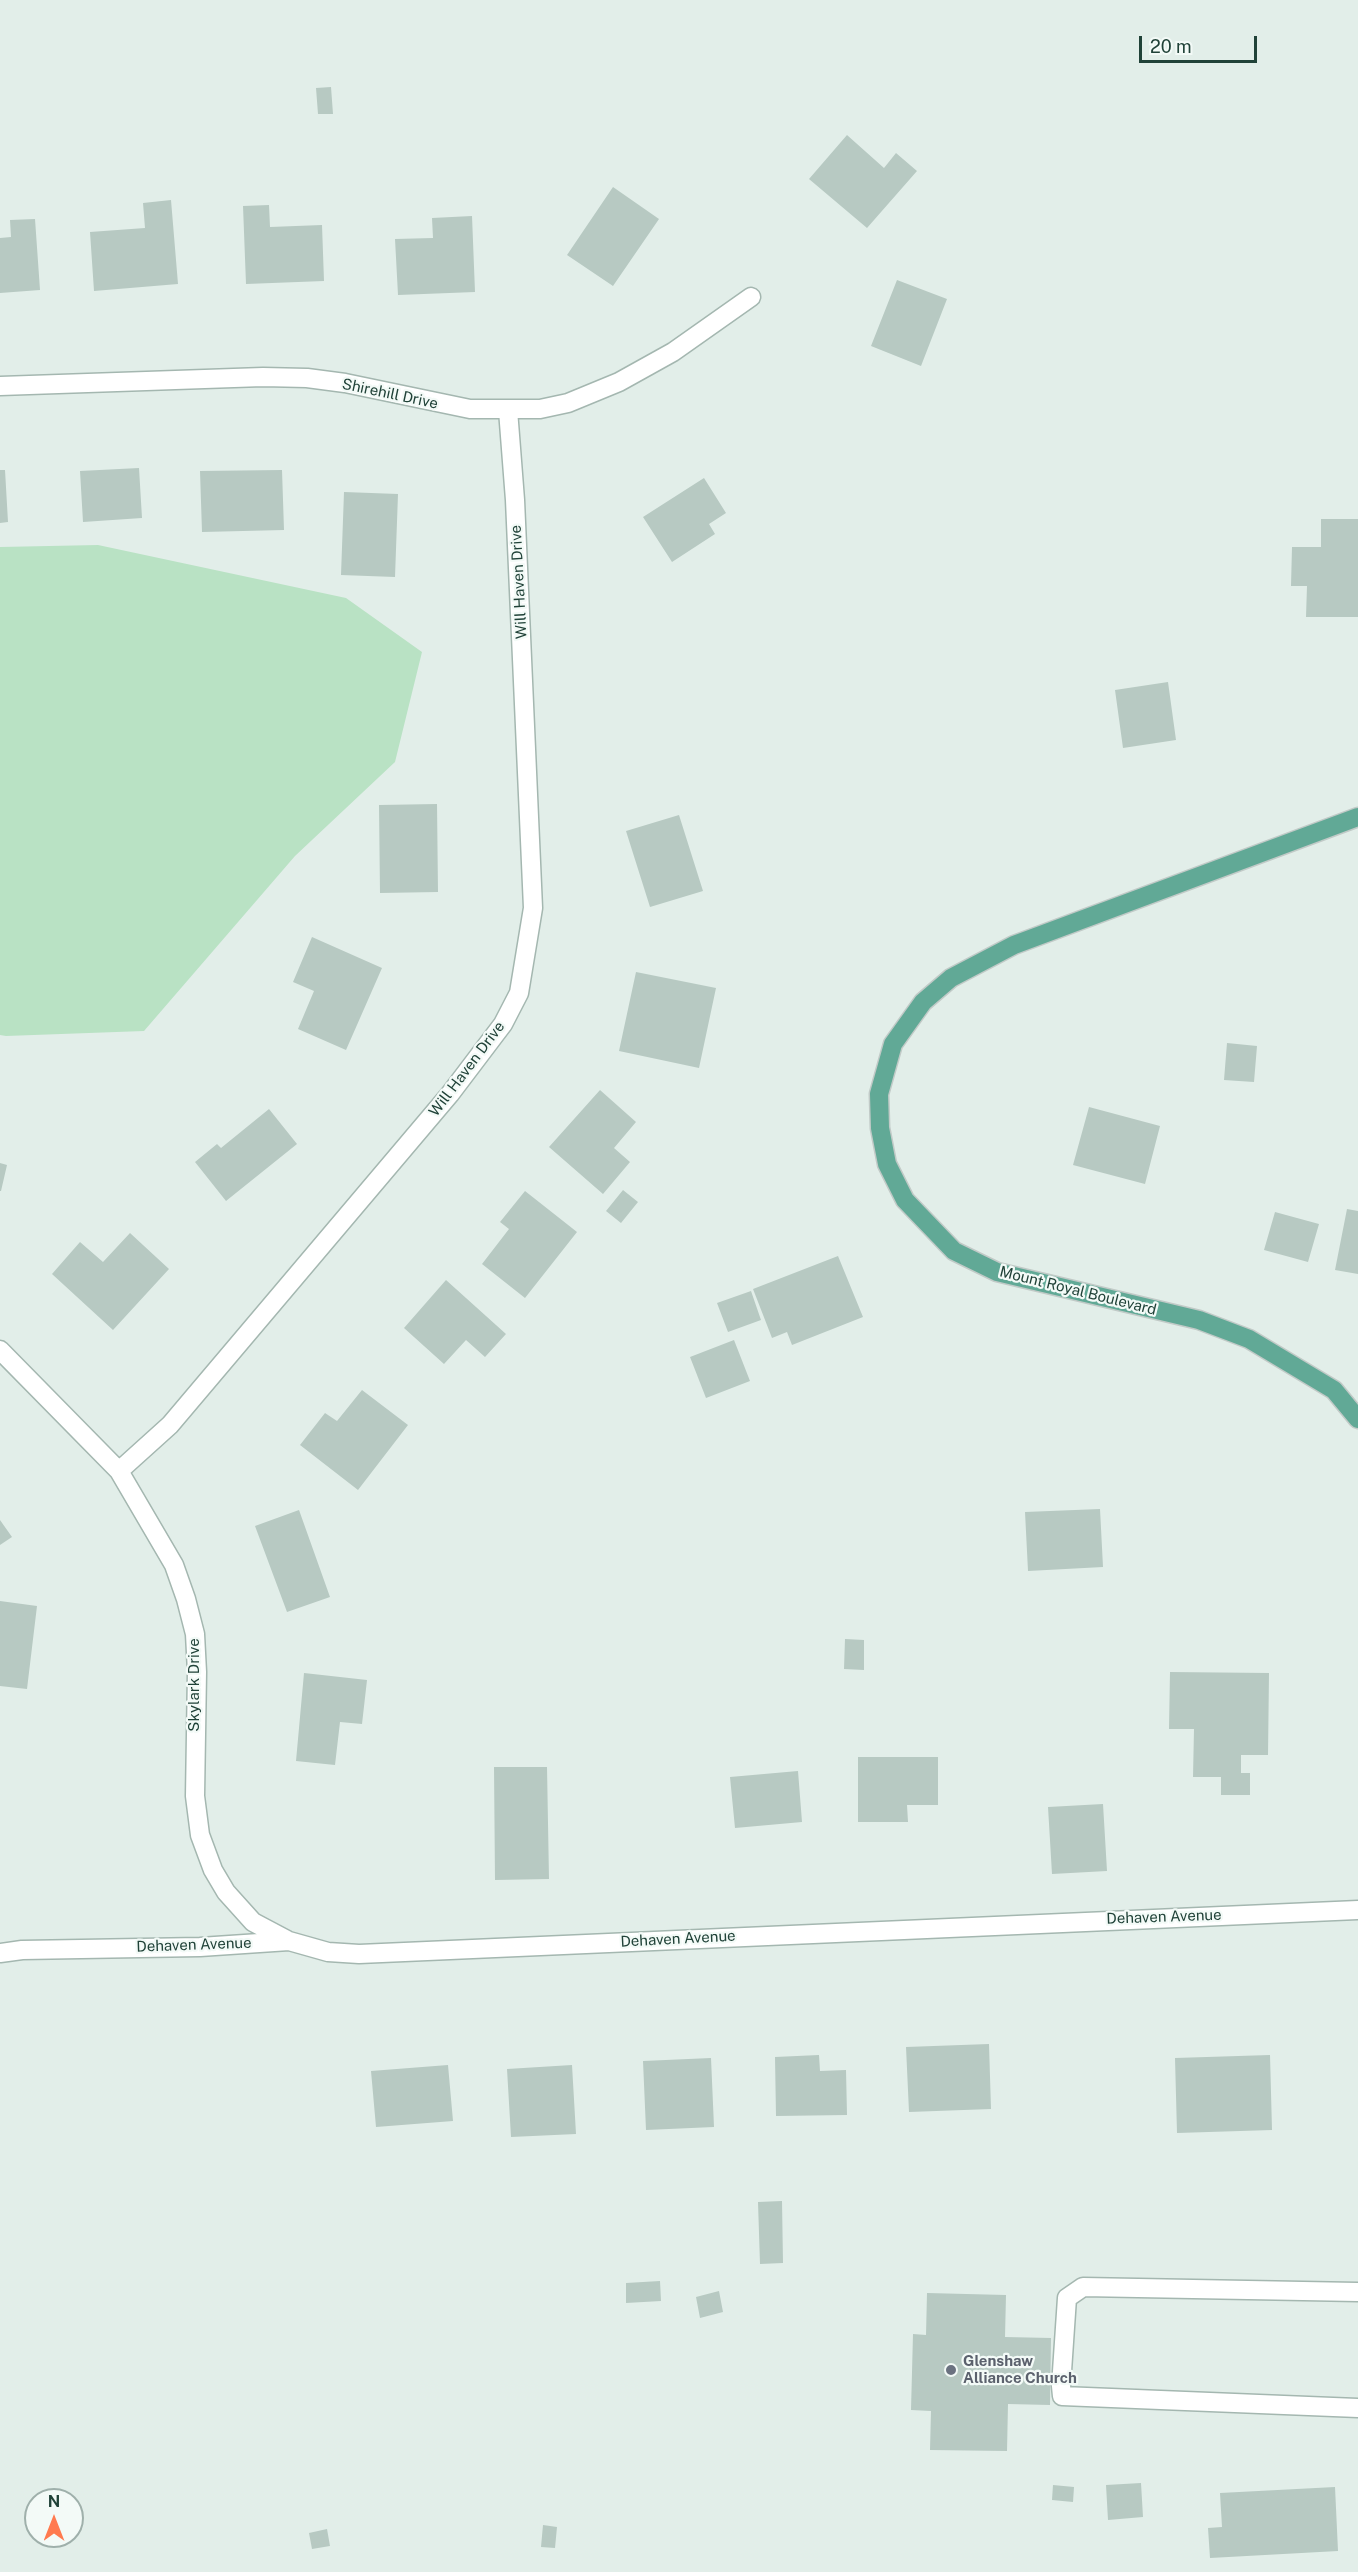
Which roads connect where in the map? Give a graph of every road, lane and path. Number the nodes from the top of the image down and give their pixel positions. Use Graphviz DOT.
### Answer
graph roads {
  1 [pos="751,297"];
  2 [pos="0,386"];
  3 [pos="508,410"];
  4 [pos="1358,817"];
  5 [pos="0,1350"];
  6 [pos="1358,1419"];
  7 [pos="119,1471"];
  8 [pos="1358,1910"];
  9 [pos="289,1941"];
  10 [pos="0,1953"];
  11 [pos="1358,2292"];
  12 [pos="1358,2408"];
  1 -- 3 [label="street, Shirehill Drive"];
  2 -- 3 [label="street, Shirehill Drive"];
  3 -- 7 [label="street, Will Haven Drive"];
  4 -- 6 [label="main road, Mount Royal Boulevard"];
  5 -- 7 [label="street, Skylark Drive"];
  7 -- 9 [label="street, Skylark Drive"];
  8 -- 9 [label="street, Dehaven Avenue"];
  9 -- 10 [label="street, Dehaven Avenue"];
  11 -- 12 [label="street"];
}
